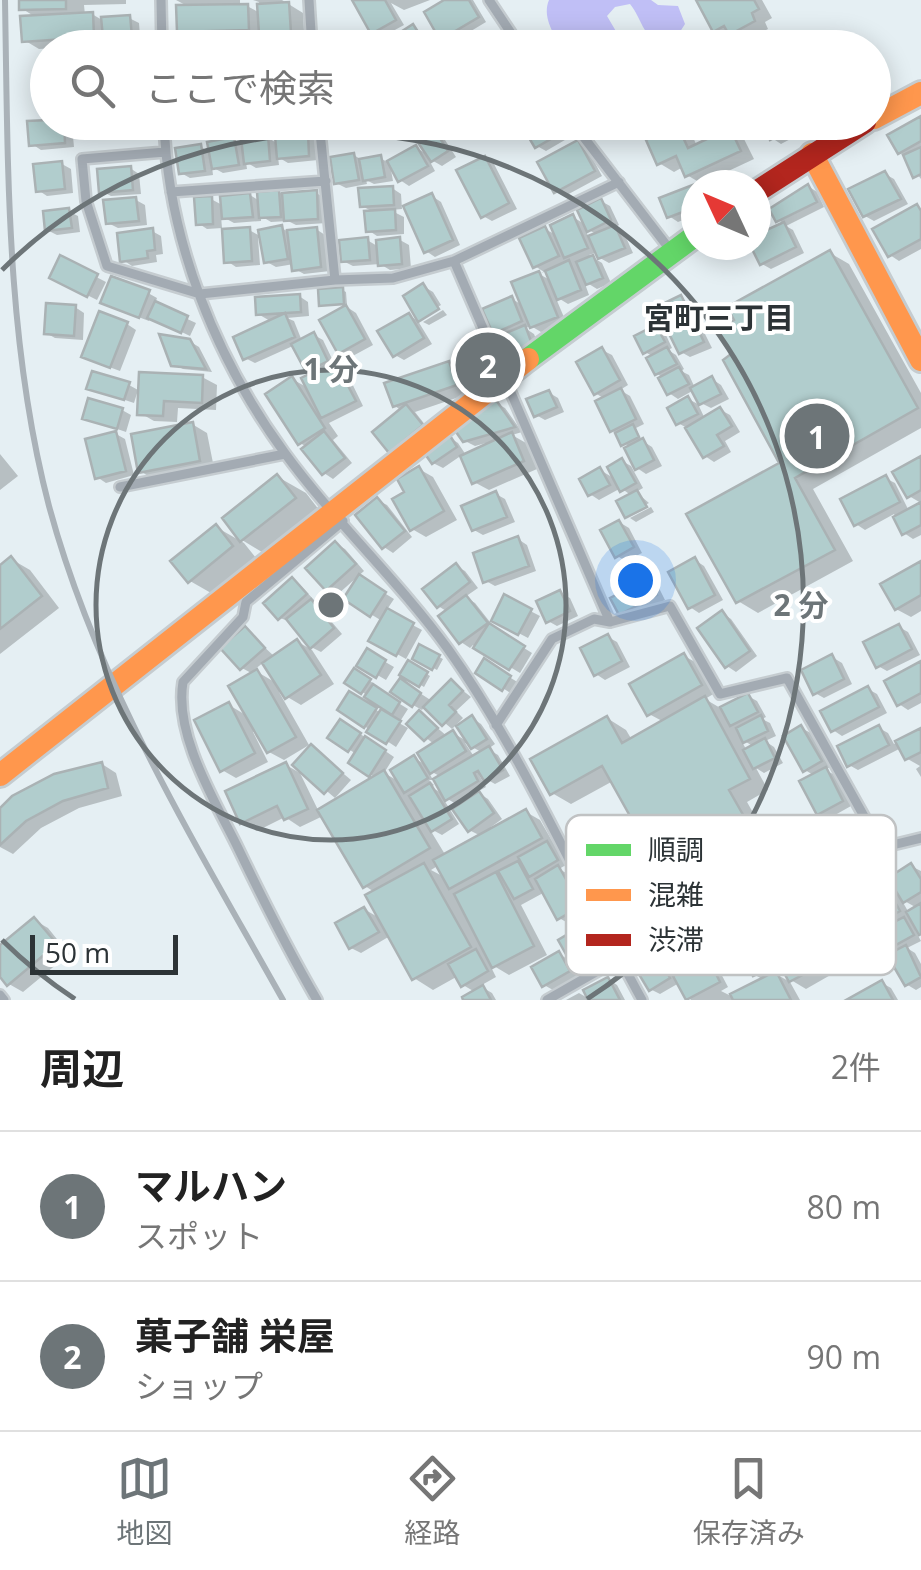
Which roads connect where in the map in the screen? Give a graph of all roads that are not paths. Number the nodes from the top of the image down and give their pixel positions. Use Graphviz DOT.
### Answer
graph roads {
  1 [pos="160,0"];
  2 [pos="309,0"];
  3 [pos="489,0"];
  4 [pos="161,30"];
  5 [pos="311,30"];
  6 [pos="509,30"];
  7 [pos="921,94"];
  8 [pos="891,109"];
  9 [pos="165,140"];
  10 [pos="322,140"];
  11 [pos="586,140"];
  12 [pos="836,140"];
  13 [pos="165,152"];
  14 [pos="812,154"];
  15 [pos="326,181"];
  16 [pos="619,182"];
  17 [pos="771,182"];
  18 [pos="171,192"];
  19 [pos="681,246"];
  20 [pos="672,252"];
  21 [pos="454,261"];
  22 [pos="336,280"];
  23 [pos="200,294"];
  24 [pos="921,360"];
  25 [pos="506,376"];
  26 [pos="285,454"];
  27 [pos="120,487"];
  28 [pos="339,517"];
  29 [pos="610,622"];
  30 [pos="496,725"];
  31 [pos="0,775"];
  32 [pos="862,815"];
  33 [pos="921,838"];
  34 [pos="896,844"];
  35 [pos="566,858"];
  36 [pos="589,975"];
  37 [pos="628,975"];
  38 [pos="316,1000"];
  39 [pos="546,1000"];
  40 [pos="642,1000"];
  1 -- 4 [label="lane"];
  2 -- 5 [label="lane"];
  3 -- 6 [label="lane"];
  7 -- 8 [label="street"];
  9 -- 13 [label="lane"];
  10 -- 15 [label="lane"];
  11 -- 16 [label="lane"];
  12 -- 14 [label="street"];
  13 -- 18 [label="lane"];
  13 -- 23 [label="lane"];
  14 -- 17 [label="street"];
  14 -- 24 [label="street"];
  15 -- 18 [label="lane"];
  15 -- 22 [label="lane"];
  16 -- 20 [label="lane"];
  16 -- 21 [label="lane"];
  18 -- 23 [label="lane"];
  19 -- 20 [label="street"];
  20 -- 25 [label="street"];
  21 -- 22 [label="lane"];
  21 -- 25 [label="lane"];
  22 -- 23 [label="lane"];
  23 -- 26 [label="lane"];
  25 -- 28 [label="street"];
  25 -- 29 [label="lane"];
  26 -- 27 [label="lane"];
  26 -- 28 [label="lane"];
  28 -- 30 [label="lane"];
  28 -- 31 [label="street"];
  28 -- 38 [label="lane"];
  29 -- 30 [label="lane"];
  29 -- 32 [label="lane"];
  30 -- 35 [label="lane"];
  33 -- 34 [label="lane"];
  36 -- 39 [label="lane"];
  37 -- 40 [label="lane"];
}
